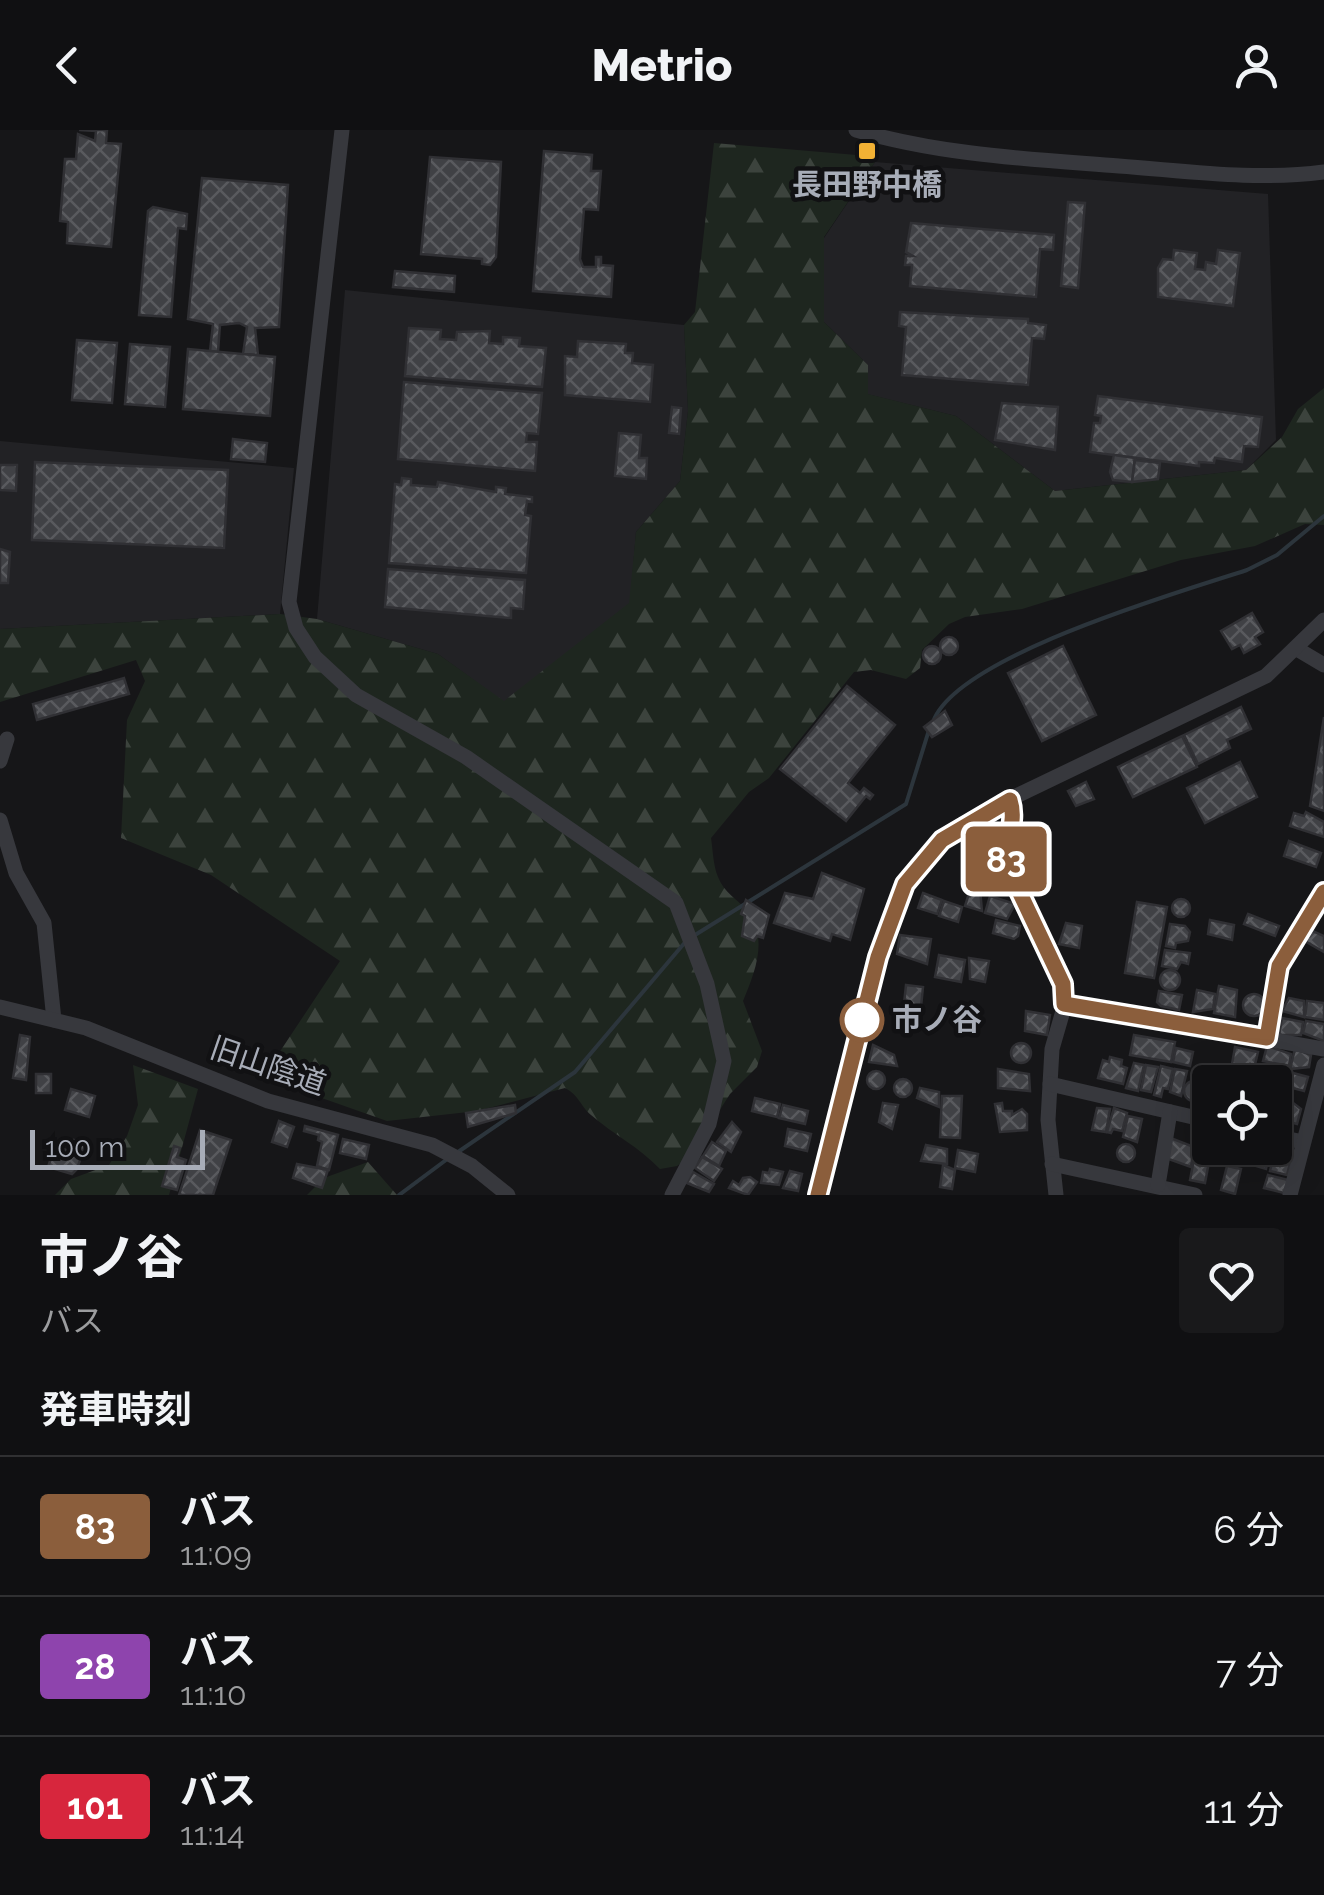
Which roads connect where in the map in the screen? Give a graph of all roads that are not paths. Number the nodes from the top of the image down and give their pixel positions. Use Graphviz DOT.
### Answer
graph roads {
  1 [pos="342,130"];
  2 [pos="856,130"];
  3 [pos="913,138"];
  4 [pos="1324,172"];
  5 [pos="1324,620"];
  6 [pos="1297,649"];
  7 [pos="1324,665"];
  8 [pos="6,738"];
  9 [pos="0,761"];
  10 [pos="1010,800"];
  11 [pos="0,820"];
  12 [pos="1324,892"];
  13 [pos="1064,1004"];
  14 [pos="0,1007"];
  15 [pos="54,1020"];
  16 [pos="1267,1038"];
  17 [pos="1324,1049"];
  18 [pos="1324,1066"];
  19 [pos="1050,1084"];
  20 [pos="1170,1112"];
  21 [pos="1192,1118"];
  22 [pos="1292,1140"];
  23 [pos="1302,1142"];
  24 [pos="1052,1164"];
  25 [pos="1158,1185"];
  26 [pos="508,1195"];
  27 [pos="672,1195"];
  28 [pos="818,1195"];
  29 [pos="1056,1195"];
  30 [pos="1194,1195"];
  31 [pos="1290,1195"];
  1 -- 27 [label="street"];
  2 -- 3 [label="street"];
  3 -- 4 [label="street"];
  5 -- 6 [label="street"];
  6 -- 7 [label="street"];
  6 -- 10 [label="street"];
  8 -- 9 [label="street"];
  10 -- 13 [label="street"];
  10 -- 28 [label="street"];
  11 -- 15 [label="street"];
  12 -- 16 [label="street"];
  13 -- 16 [label="street"];
  13 -- 19 [label="street"];
  14 -- 15 [label="street, 旧山陰道"];
  15 -- 26 [label="street, 旧山陰道"];
  16 -- 17 [label="street"];
  18 -- 23 [label="street"];
  19 -- 20 [label="street"];
  19 -- 24 [label="street"];
  20 -- 21 [label="street"];
  20 -- 25 [label="street"];
  22 -- 23 [label="street"];
  23 -- 31 [label="street"];
  24 -- 25 [label="street"];
  24 -- 29 [label="street"];
  25 -- 30 [label="street"];
}
